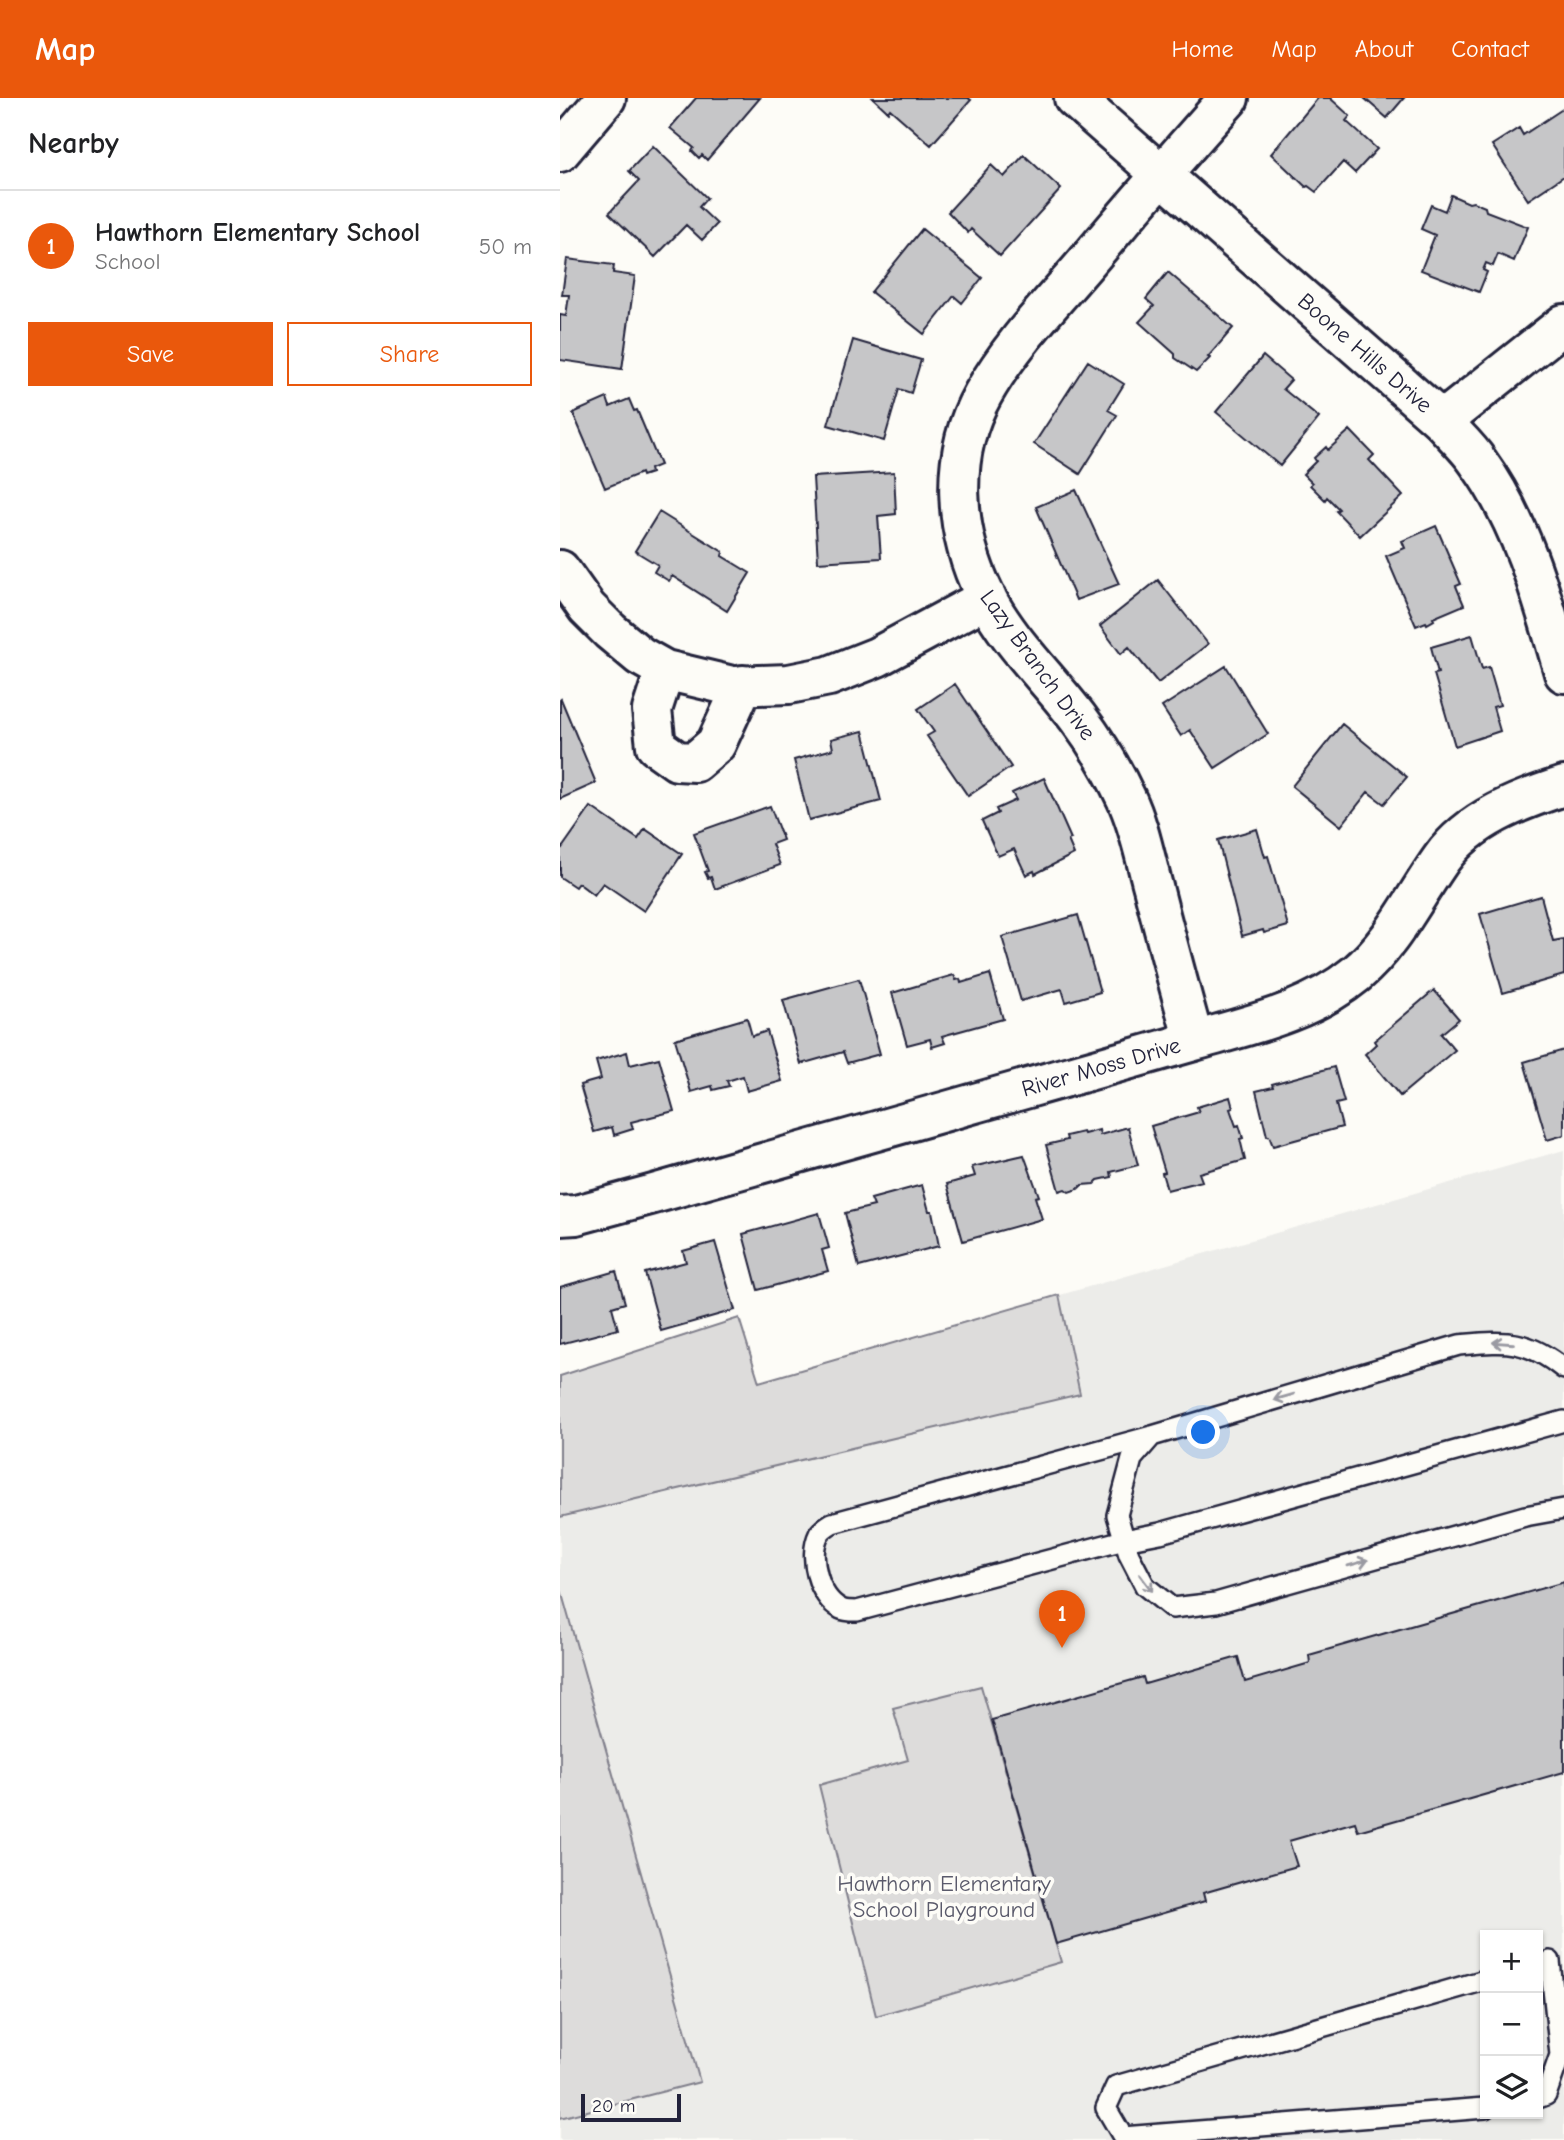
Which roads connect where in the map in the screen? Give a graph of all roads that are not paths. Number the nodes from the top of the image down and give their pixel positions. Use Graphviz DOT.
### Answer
graph roads {
  1 [pos="606,98"];
  2 [pos="1074,98"];
  3 [pos="1229,98"];
  4 [pos="560,152"];
  5 [pos="1161,174"];
  6 [pos="1564,324"];
  7 [pos="1442,421"];
  8 [pos="560,570"];
  9 [pos="987,598"];
  10 [pos="665,670"];
  11 [pos="1564,673"];
  12 [pos="743,685"];
  13 [pos="1564,786"];
  14 [pos="1194,1041"];
  15 [pos="560,1216"];
  16 [pos="1564,1369"];
  17 [pos="1564,1421"];
  18 [pos="1152,1436"];
  19 [pos="1564,1509"];
  20 [pos="1124,1540"];
  21 [pos="1551,1961"];
  22 [pos="1480,1981"];
  23 [pos="1543,2096"];
  24 [pos="1480,2108"];
  1 -- 4 [label="street"];
  2 -- 5 [label="street, Boone Hills Drive"];
  3 -- 5 [label="street, Lazy Branch Drive"];
  5 -- 7 [label="street, Boone Hills Drive"];
  5 -- 9 [label="street, Lazy Branch Drive"];
  6 -- 7 [label="street"];
  7 -- 11 [label="street, Boone Hills Drive"];
  8 -- 10 [label="street"];
  9 -- 12 [label="street"];
  9 -- 14 [label="street, Lazy Branch Drive"];
  10 -- 12 [label="street"];
  10 -- 12 [label="street"];
  13 -- 14 [label="street, River Moss Drive"];
  14 -- 15 [label="street, River Moss Drive"];
  16 -- 18 [label="lane, one-way"];
  17 -- 20 [label="lane"];
  18 -- 20 [label="lane"];
  18 -- 20 [label="lane"];
  20 -- 19 [label="lane, one-way"];
  21 -- 23 [label="lane"];
  22 -- 24 [label="lane"];
}
